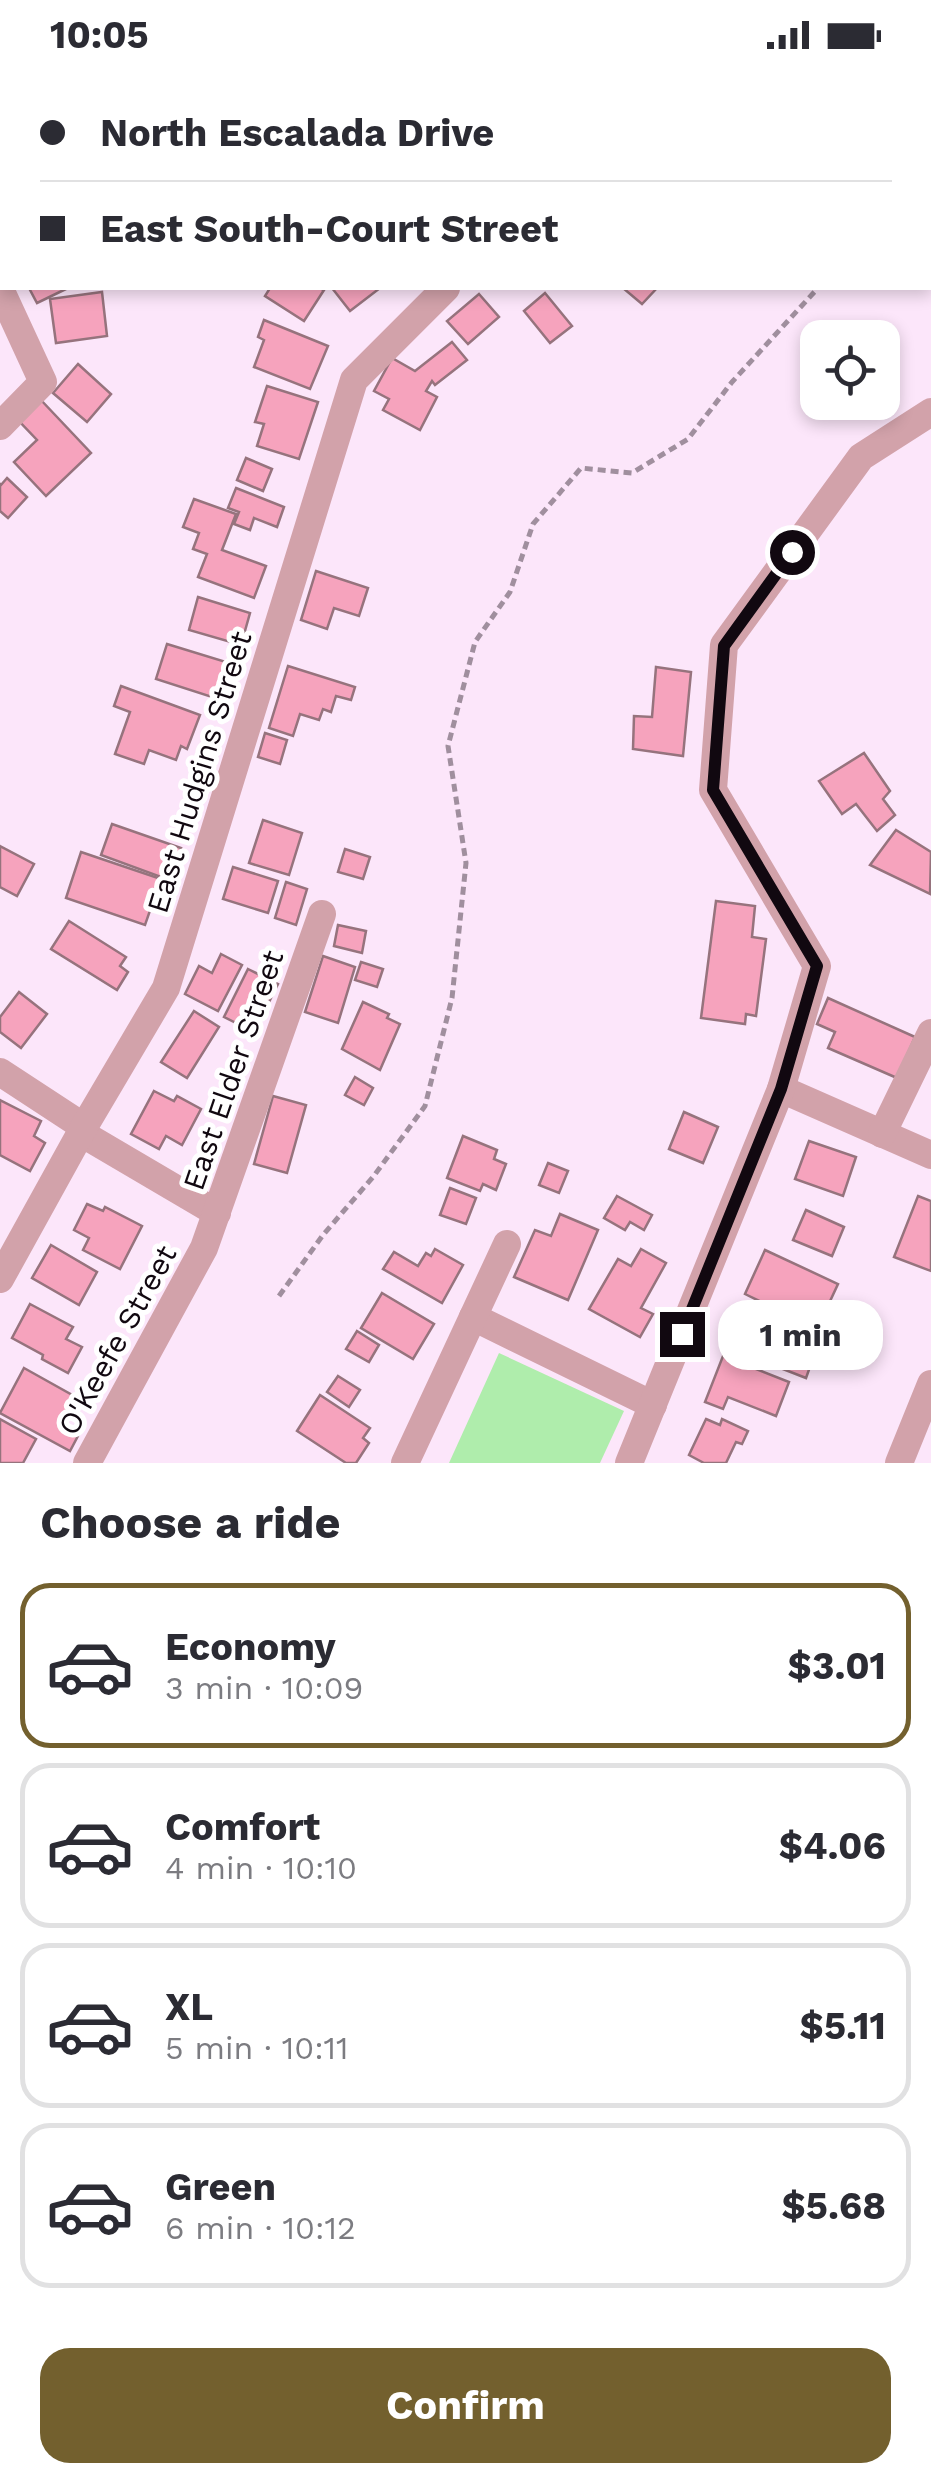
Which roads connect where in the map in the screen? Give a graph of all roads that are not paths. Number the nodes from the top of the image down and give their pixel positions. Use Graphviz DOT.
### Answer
graph roads {
  1 [pos="0,290"];
  2 [pos="444,290"];
  3 [pos="931,412"];
  4 [pos="0,426"];
  5 [pos="322,914"];
  6 [pos="931,1033"];
  7 [pos="0,1072"];
  8 [pos="781,1089"];
  9 [pos="82,1130"];
  10 [pos="882,1134"];
  11 [pos="931,1156"];
  12 [pos="217,1213"];
  13 [pos="508,1244"];
  14 [pos="204,1248"];
  15 [pos="0,1279"];
  16 [pos="473,1317"];
  17 [pos="931,1384"];
  18 [pos="653,1404"];
  19 [pos="87,1463"];
  20 [pos="405,1463"];
  21 [pos="630,1463"];
  22 [pos="899,1463"];
  1 -- 4 [label="street"];
  2 -- 9 [label="street, East Hudgins Street"];
  3 -- 8 [label="street"];
  5 -- 12 [label="street, East Elder Street"];
  6 -- 10 [label="street"];
  7 -- 9 [label="street"];
  8 -- 10 [label="street"];
  8 -- 18 [label="street"];
  9 -- 12 [label="street"];
  9 -- 15 [label="street, East Hudgins Street"];
  10 -- 11 [label="street"];
  12 -- 14 [label="street, East Elder Street"];
  13 -- 16 [label="street"];
  14 -- 19 [label="street, O'Keefe Street"];
  16 -- 18 [label="street"];
  16 -- 20 [label="street"];
  17 -- 22 [label="street"];
  18 -- 21 [label="street"];
}
